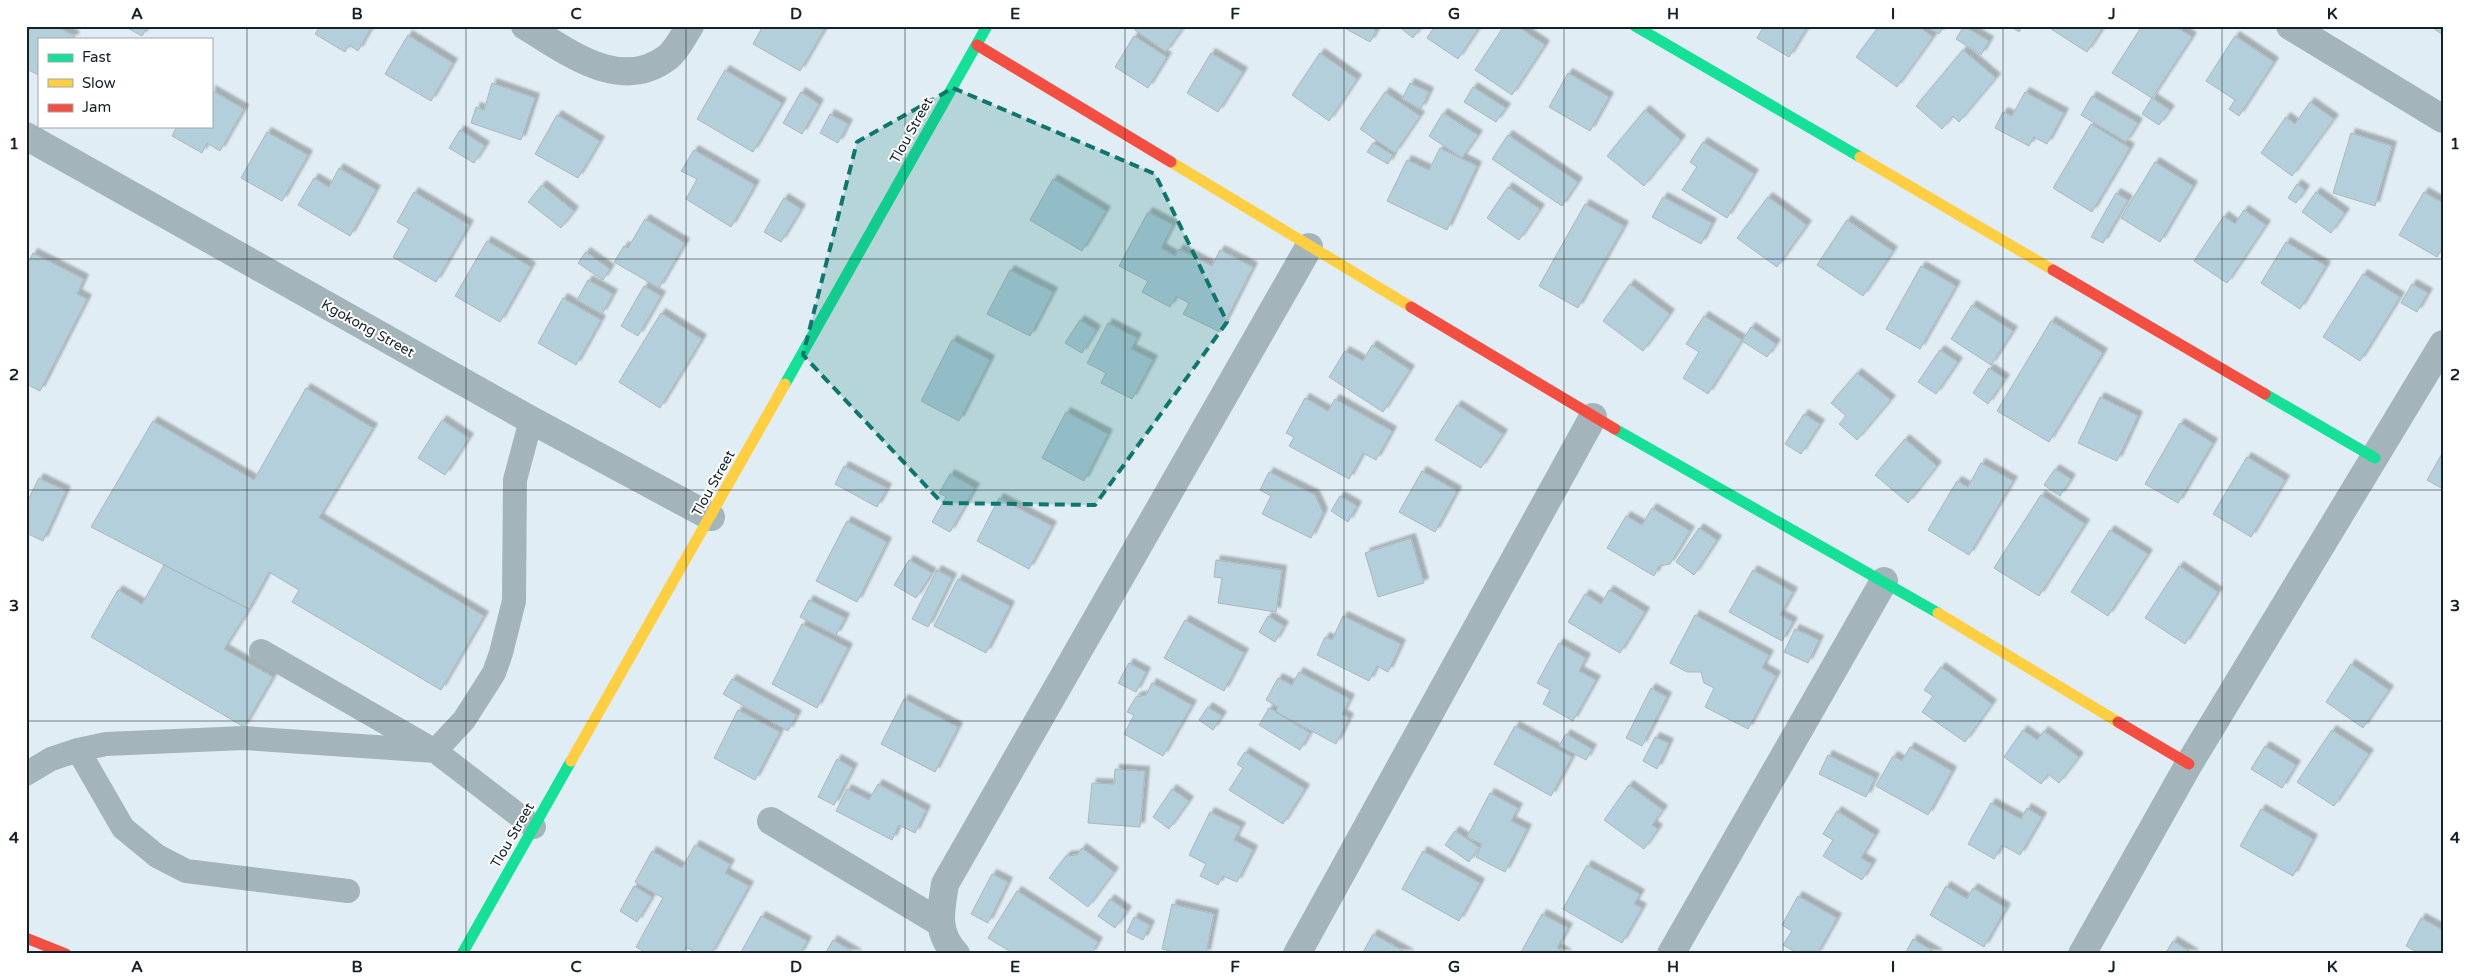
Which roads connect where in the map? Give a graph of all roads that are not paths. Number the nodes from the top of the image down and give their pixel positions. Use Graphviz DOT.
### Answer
graph roads {
  1 [pos="525,26"];
  2 [pos="690,26"];
  3 [pos="987,26"];
  4 [pos="1635,26"];
  5 [pos="2290,26"];
  6 [pos="977,45"];
  7 [pos="2443,119"];
  8 [pos="26,136"];
  9 [pos="1309,247"];
  10 [pos="2443,344"];
  11 [pos="1593,417"];
  12 [pos="531,420"];
  13 [pos="2375,458"];
  14 [pos="711,516"];
  15 [pos="1884,582"];
  16 [pos="261,651"];
  17 [pos="78,750"];
  18 [pos="435,751"];
  19 [pos="2189,764"];
  20 [pos="26,774"];
  21 [pos="771,821"];
  22 [pos="534,827"];
  23 [pos="348,891"];
  24 [pos="939,922"];
  25 [pos="26,938"];
  26 [pos="66,954"];
  27 [pos="462,954"];
  28 [pos="956,954"];
  29 [pos="1297,954"];
  30 [pos="1670,954"];
  31 [pos="2082,954"];
  1 -- 2 [label="street"];
  3 -- 6 [label="street, Tlou Street"];
  4 -- 13 [label="street"];
  5 -- 7 [label="street"];
  6 -- 9 [label="street"];
  6 -- 14 [label="street, Tlou Street"];
  8 -- 12 [label="street, Kgokong Street"];
  9 -- 11 [label="street"];
  9 -- 24 [label="street"];
  10 -- 13 [label="street"];
  11 -- 15 [label="street"];
  11 -- 29 [label="street"];
  12 -- 14 [label="street, Kgokong Street"];
  12 -- 18 [label="lane"];
  13 -- 19 [label="street"];
  14 -- 22 [label="street, Tlou Street"];
  15 -- 19 [label="street"];
  15 -- 30 [label="street"];
  16 -- 18 [label="lane"];
  17 -- 18 [label="lane"];
  17 -- 20 [label="lane"];
  17 -- 23 [label="lane"];
  18 -- 22 [label="lane"];
  19 -- 31 [label="street"];
  21 -- 24 [label="street"];
  22 -- 27 [label="street, Tlou Street"];
  24 -- 28 [label="street"];
  25 -- 26 [label="street"];
}
